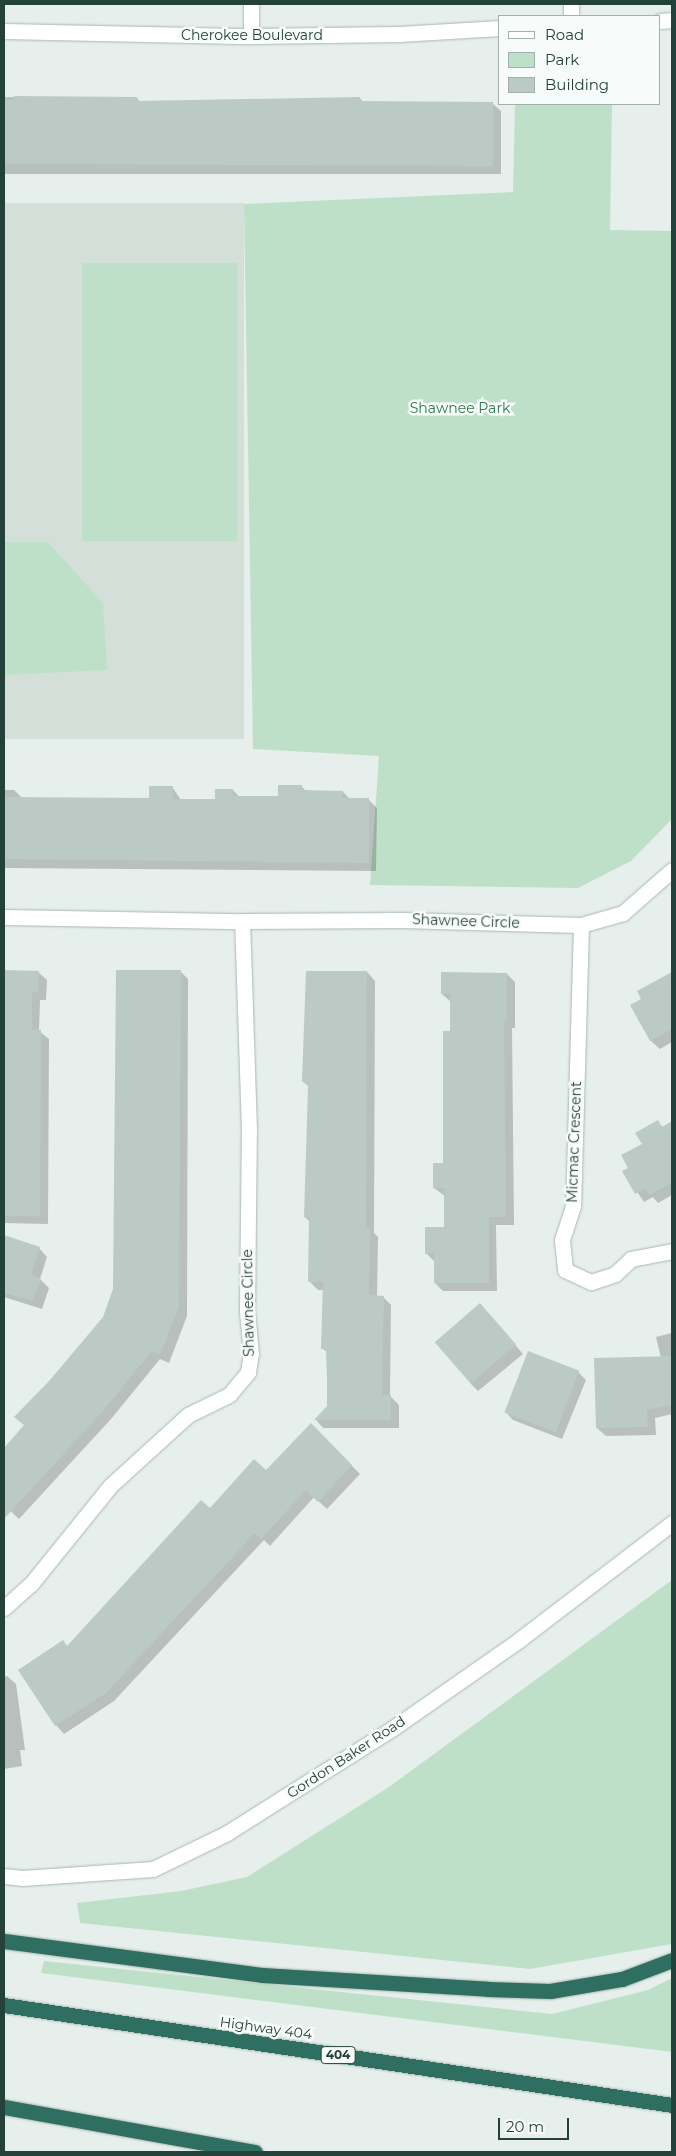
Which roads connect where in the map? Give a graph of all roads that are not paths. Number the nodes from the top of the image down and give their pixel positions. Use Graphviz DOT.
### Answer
graph roads {
  1 [pos="251,4"];
  2 [pos="498,28"];
  3 [pos="4,31"];
  4 [pos="251,36"];
  5 [pos="672,870"];
  6 [pos="4,917"];
  7 [pos="242,921"];
  8 [pos="581,925"];
  9 [pos="672,1251"];
  10 [pos="672,1523"];
  11 [pos="672,1534"];
  12 [pos="650,1540"];
  13 [pos="4,1608"];
  14 [pos="4,1876"];
  15 [pos="4,1941"];
  16 [pos="672,1960"];
  17 [pos="4,2005"];
  18 [pos="672,2105"];
  19 [pos="4,2107"];
  20 [pos="255,2152"];
  1 -- 4 [label="street"];
  2 -- 4 [label="street, Cherokee Boulevard"];
  3 -- 4 [label="street, Cherokee Boulevard"];
  5 -- 8 [label="street, Shawnee Circle"];
  6 -- 7 [label="street, Shawnee Circle"];
  7 -- 8 [label="street, Shawnee Circle"];
  7 -- 13 [label="street, Shawnee Circle"];
  8 -- 9 [label="street, Micmac Crescent"];
  10 -- 12 [label="street, Gordon Baker Road"];
  11 -- 12 [label="street, Gordon Baker Road"];
  12 -- 14 [label="street, Gordon Baker Road"];
  15 -- 16 [label="highway"];
  17 -- 18 [label="highway, Highway 404 / 404"];
  19 -- 20 [label="highway"];
}
